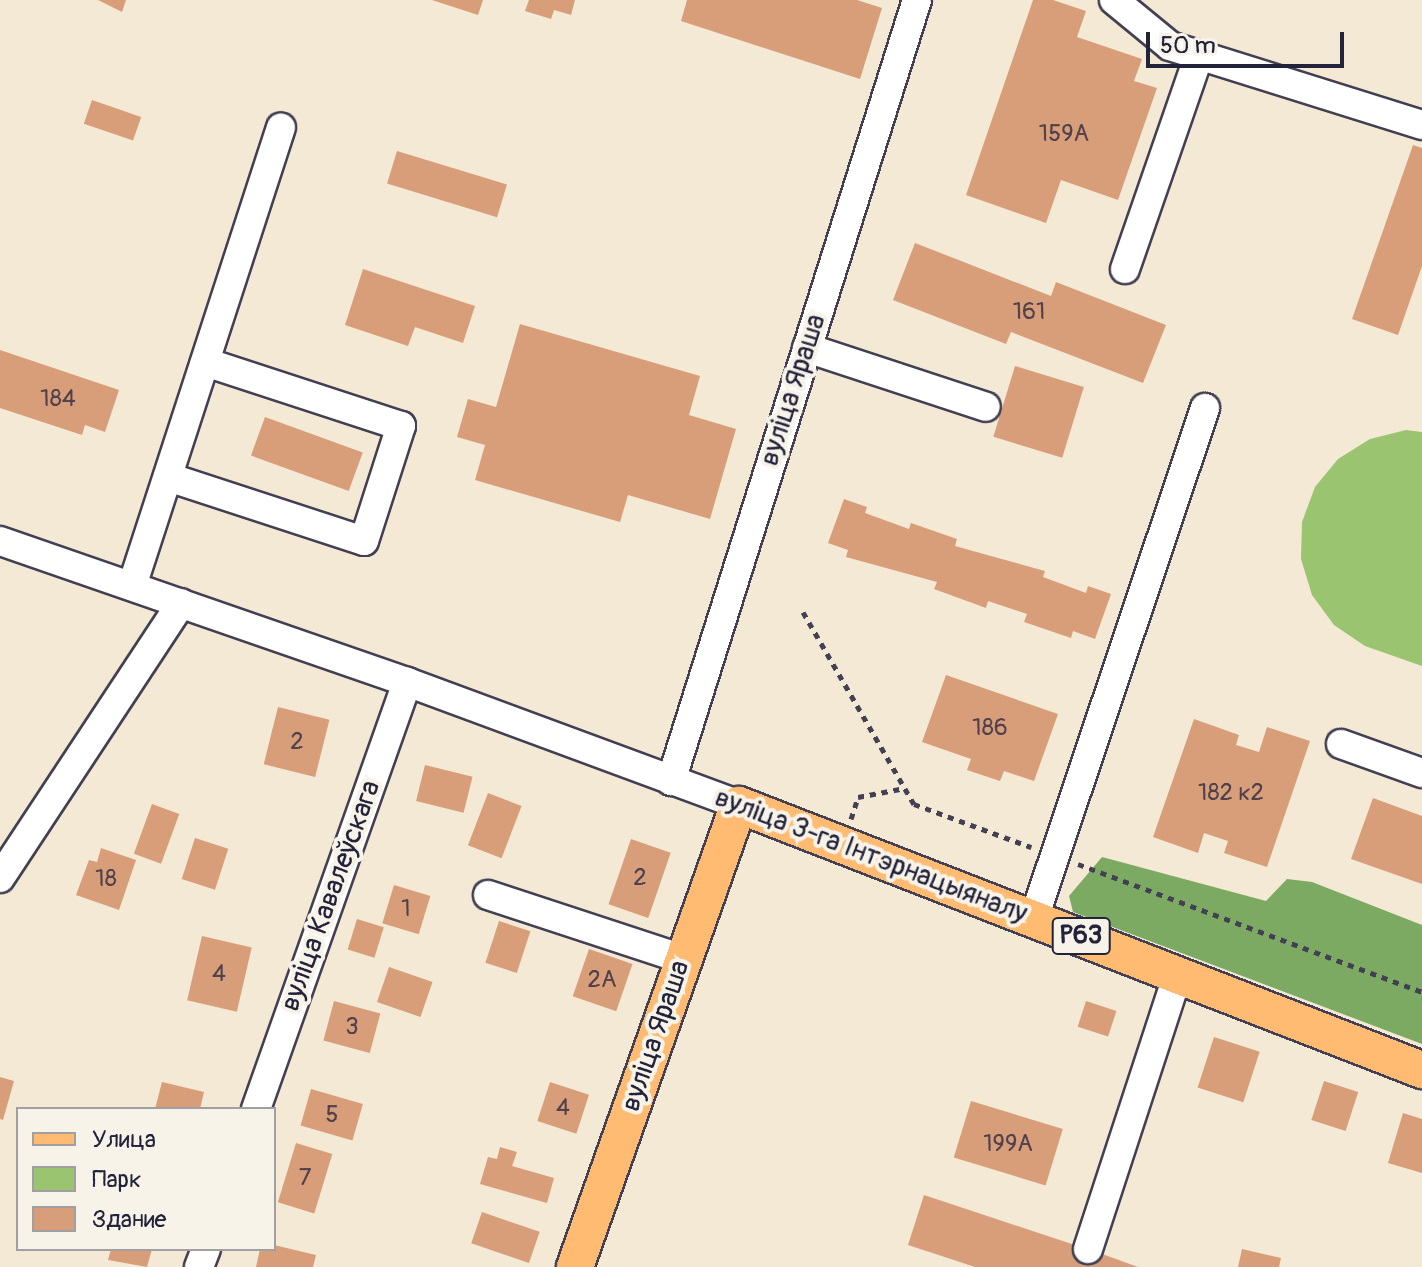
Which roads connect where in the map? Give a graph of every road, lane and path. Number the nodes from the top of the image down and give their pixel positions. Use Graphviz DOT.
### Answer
graph roads {
  1 [pos="917,0"];
  2 [pos="1114,0"];
  3 [pos="1199,55"];
  4 [pos="1422,125"];
  5 [pos="281,128"];
  6 [pos="1125,269"];
  7 [pos="807,348"];
  8 [pos="205,362"];
  9 [pos="986,407"];
  10 [pos="1205,408"];
  11 [pos="168,477"];
  12 [pos="0,541"];
  13 [pos="132,586"];
  14 [pos="181,603"];
  15 [pos="407,682"];
  16 [pos="1341,744"];
  17 [pos="1422,773"];
  18 [pos="671,781"];
  19 [pos="739,805"];
  20 [pos="0,878"];
  21 [pos="488,895"];
  22 [pos="1034,918"];
  23 [pos="683,959"];
  24 [pos="1178,974"];
  25 [pos="1422,1070"];
  26 [pos="257,1107"];
  27 [pos="1088,1249"];
  28 [pos="575,1267"];
  1 -- 7 [label="street, вуліца Яраша"];
  2 -- 3 [label="street"];
  3 -- 4 [label="street"];
  3 -- 6 [label="street"];
  5 -- 8 [label="street"];
  7 -- 9 [label="street"];
  7 -- 18 [label="street, вуліца Яраша"];
  8 -- 11 [label="street"];
  8 -- 11 [label="street"];
  10 -- 22 [label="street"];
  11 -- 13 [label="street"];
  12 -- 13 [label="street, вуліца 3-га Інтэрнацыяналу"];
  13 -- 14 [label="street, вуліца 3-га Інтэрнацыяналу"];
  14 -- 15 [label="street, вуліца 3-га Інтэрнацыяналу"];
  14 -- 20 [label="street"];
  15 -- 18 [label="street, вуліца 3-га Інтэрнацыяналу"];
  15 -- 26 [label="street, вуліца Кавалеўскага"];
  16 -- 17 [label="street"];
  18 -- 19 [label="street, вуліца 3-га Інтэрнацыяналу"];
  19 -- 22 [label="main road, вуліца 3-га Інтэрнацыяналу / Р63"];
  19 -- 23 [label="main road, вуліца Яраша"];
  21 -- 23 [label="street"];
  22 -- 24 [label="main road, вуліца 3-га Інтэрнацыяналу / Р63"];
  23 -- 28 [label="main road, вуліца Яраша"];
  24 -- 25 [label="main road, вуліца 3-га Інтэрнацыяналу / Р63"];
  24 -- 27 [label="street"];
}
